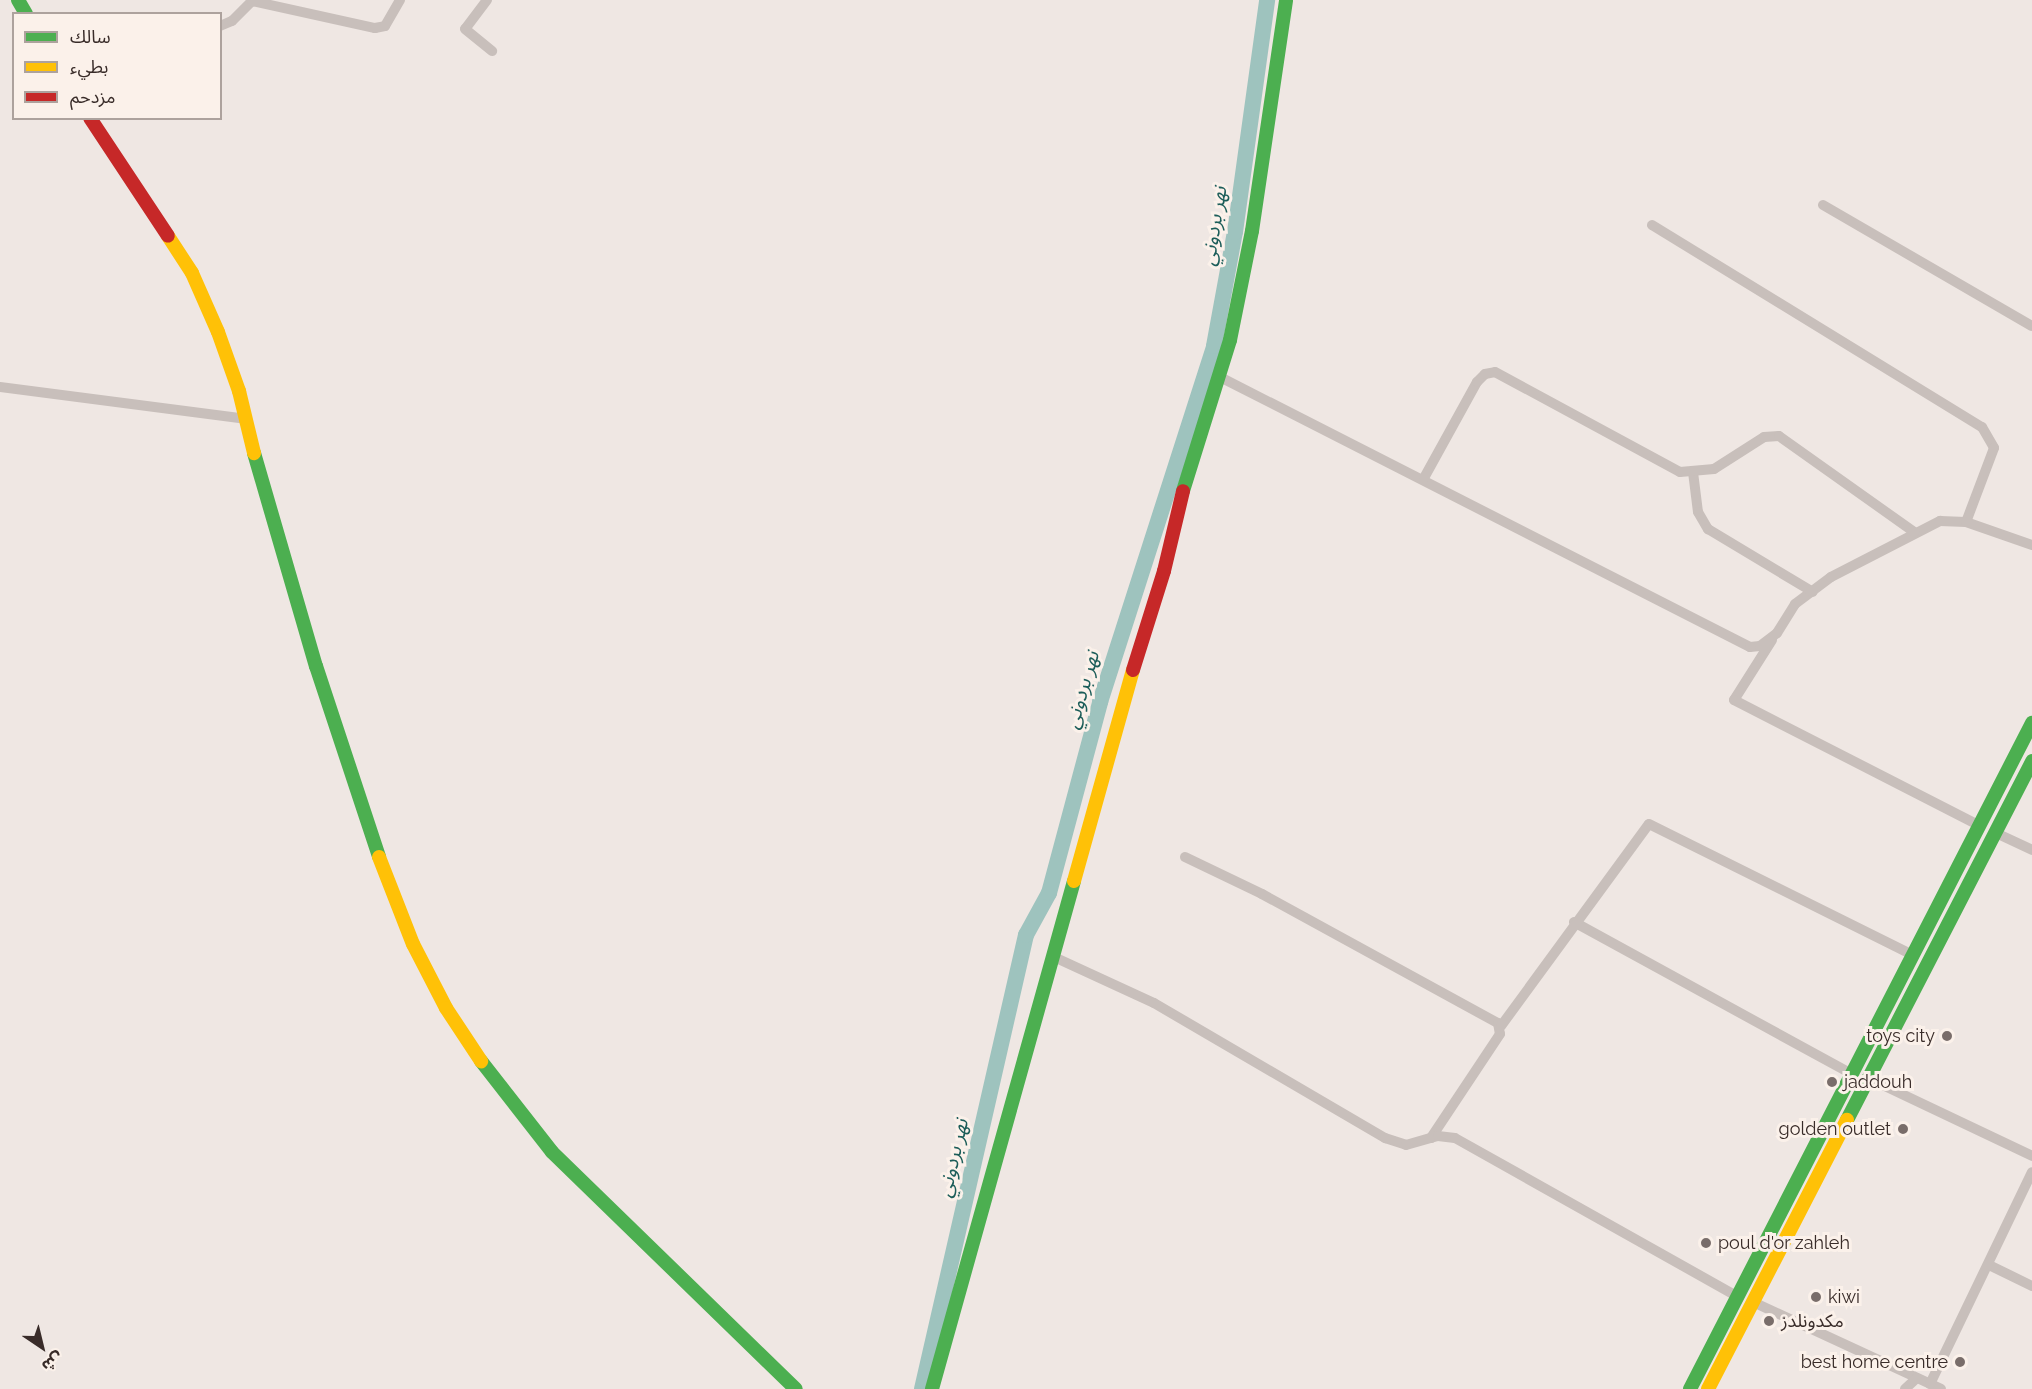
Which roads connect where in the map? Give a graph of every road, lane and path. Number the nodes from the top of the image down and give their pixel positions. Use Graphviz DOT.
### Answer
graph roads {
  1 [pos="400,0"];
  2 [pos="488,0"];
  3 [pos="1286,0"];
  4 [pos="252,1"];
  5 [pos="222,25"];
  6 [pos="492,51"];
  7 [pos="91,120"];
  8 [pos="1823,205"];
  9 [pos="1652,225"];
  10 [pos="2032,326"];
  11 [pos="1218,376"];
  12 [pos="0,387"];
  13 [pos="247,420"];
  14 [pos="1693,472"];
  15 [pos="1424,478"];
  16 [pos="1966,522"];
  17 [pos="1914,532"];
  18 [pos="2032,545"];
  19 [pos="1813,592"];
  20 [pos="1777,633"];
  21 [pos="2032,723"];
  22 [pos="2032,761"];
  23 [pos="1980,826"];
  24 [pos="1996,833"];
  25 [pos="2032,850"];
  26 [pos="1185,857"];
  27 [pos="1574,922"];
  28 [pos="1913,956"];
  29 [pos="1054,957"];
  30 [pos="1500,1026"];
  31 [pos="1852,1074"];
  32 [pos="1868,1078"];
  33 [pos="1431,1138"];
  34 [pos="2032,1156"];
  35 [pos="2032,1172"];
  36 [pos="1989,1265"];
  37 [pos="2032,1286"];
  38 [pos="1737,1296"];
  39 [pos="1753,1302"];
  40 [pos="1917,1378"];
  41 [pos="1930,1384"];
  42 [pos="796,1389"];
  43 [pos="932,1389"];
  44 [pos="1690,1389"];
  45 [pos="1708,1389"];
  46 [pos="1905,1389"];
  47 [pos="1941,1389"];
  1 -- 4 [label="street"];
  2 -- 6 [label="street"];
  3 -- 11 [label="main road"];
  4 -- 5 [label="street"];
  7 -- 13 [label="main road"];
  8 -- 10 [label="street"];
  9 -- 16 [label="street"];
  11 -- 15 [label="street"];
  11 -- 29 [label="main road"];
  12 -- 13 [label="street"];
  13 -- 42 [label="main road"];
  14 -- 15 [label="street"];
  14 -- 17 [label="street"];
  14 -- 19 [label="street"];
  15 -- 20 [label="street"];
  16 -- 17 [label="street"];
  16 -- 18 [label="street"];
  17 -- 19 [label="street"];
  19 -- 20 [label="street"];
  20 -- 23 [label="street"];
  21 -- 23 [label="main road"];
  22 -- 24 [label="main road"];
  23 -- 28 [label="main road"];
  24 -- 25 [label="street"];
  24 -- 32 [label="main road"];
  26 -- 30 [label="street"];
  27 -- 28 [label="street"];
  27 -- 30 [label="street"];
  27 -- 31 [label="street"];
  28 -- 31 [label="main road"];
  29 -- 33 [label="street"];
  29 -- 43 [label="main road"];
  30 -- 33 [label="street"];
  31 -- 38 [label="main road"];
  32 -- 34 [label="street"];
  32 -- 39 [label="main road"];
  33 -- 38 [label="street"];
  35 -- 36 [label="street"];
  36 -- 37 [label="street"];
  36 -- 41 [label="street"];
  38 -- 44 [label="main road"];
  39 -- 40 [label="street"];
  39 -- 45 [label="main road"];
  40 -- 41 [label="street"];
  40 -- 46 [label="street"];
  41 -- 47 [label="street"];
}
